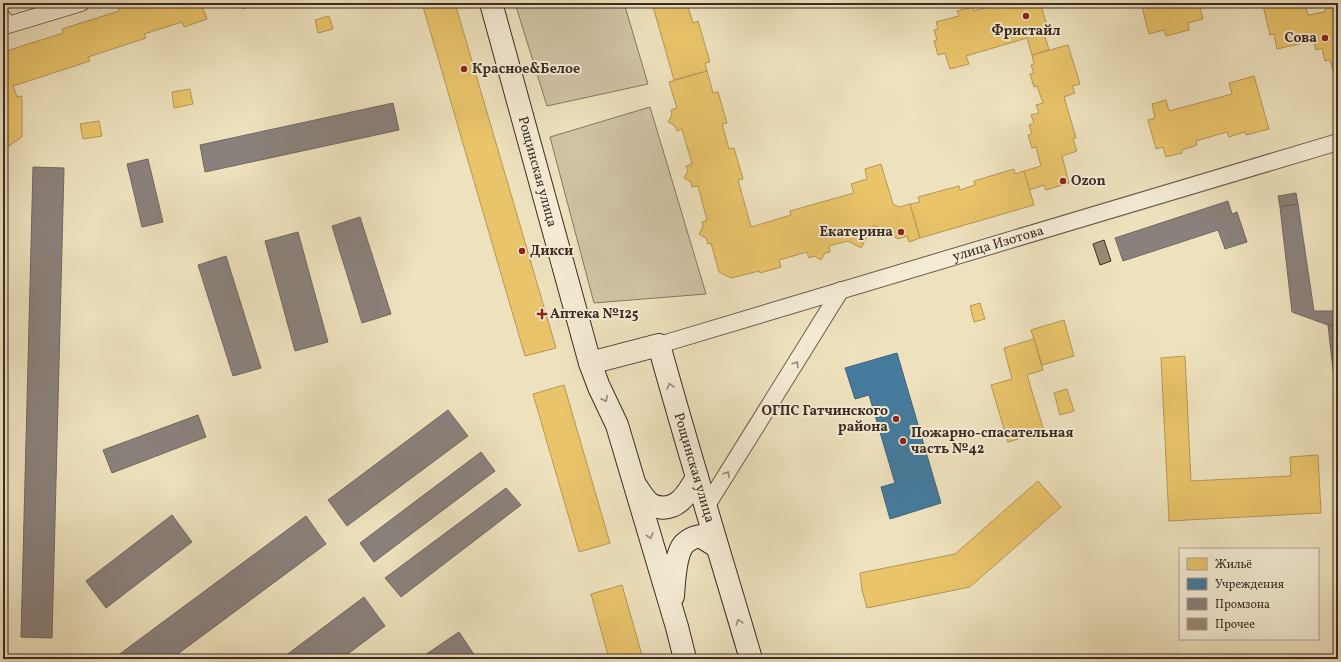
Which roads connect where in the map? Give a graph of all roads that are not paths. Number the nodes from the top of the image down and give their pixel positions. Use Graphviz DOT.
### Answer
graph roads {
  1 [pos="81,3"];
  2 [pos="491,3"];
  3 [pos="5,21"];
  4 [pos="1338,142"];
  5 [pos="841,290"];
  6 [pos="659,345"];
  7 [pos="590,363"];
  8 [pos="697,477"];
  9 [pos="635,485"];
  10 [pos="706,507"];
  11 [pos="716,546"];
  12 [pos="675,618"];
  13 [pos="746,658"];
  14 [pos="685,659"];
  15 [pos="701,659"];
  1 -- 3 [label="street"];
  2 -- 7 [label="street, Рощинская улица"];
  4 -- 5 [label="street, улица Изотова"];
  5 -- 6 [label="street, улица Изотова"];
  10 -- 5 [label="street, one-way"];
  6 -- 7 [label="street"];
  8 -- 6 [label="street, Рощинская улица, one-way"];
  7 -- 9 [label="street, Рощинская улица, one-way"];
  8 -- 9 [label="street"];
  8 -- 10 [label="street, Рощинская улица"];
  9 -- 12 [label="street, Рощинская улица, one-way"];
  10 -- 11 [label="street, Рощинская улица"];
  11 -- 12 [label="street"];
  13 -- 11 [label="street, Рощинская улица, one-way"];
  12 -- 14 [label="street, Рощинская улица"];
  12 -- 15 [label="street"];
}
